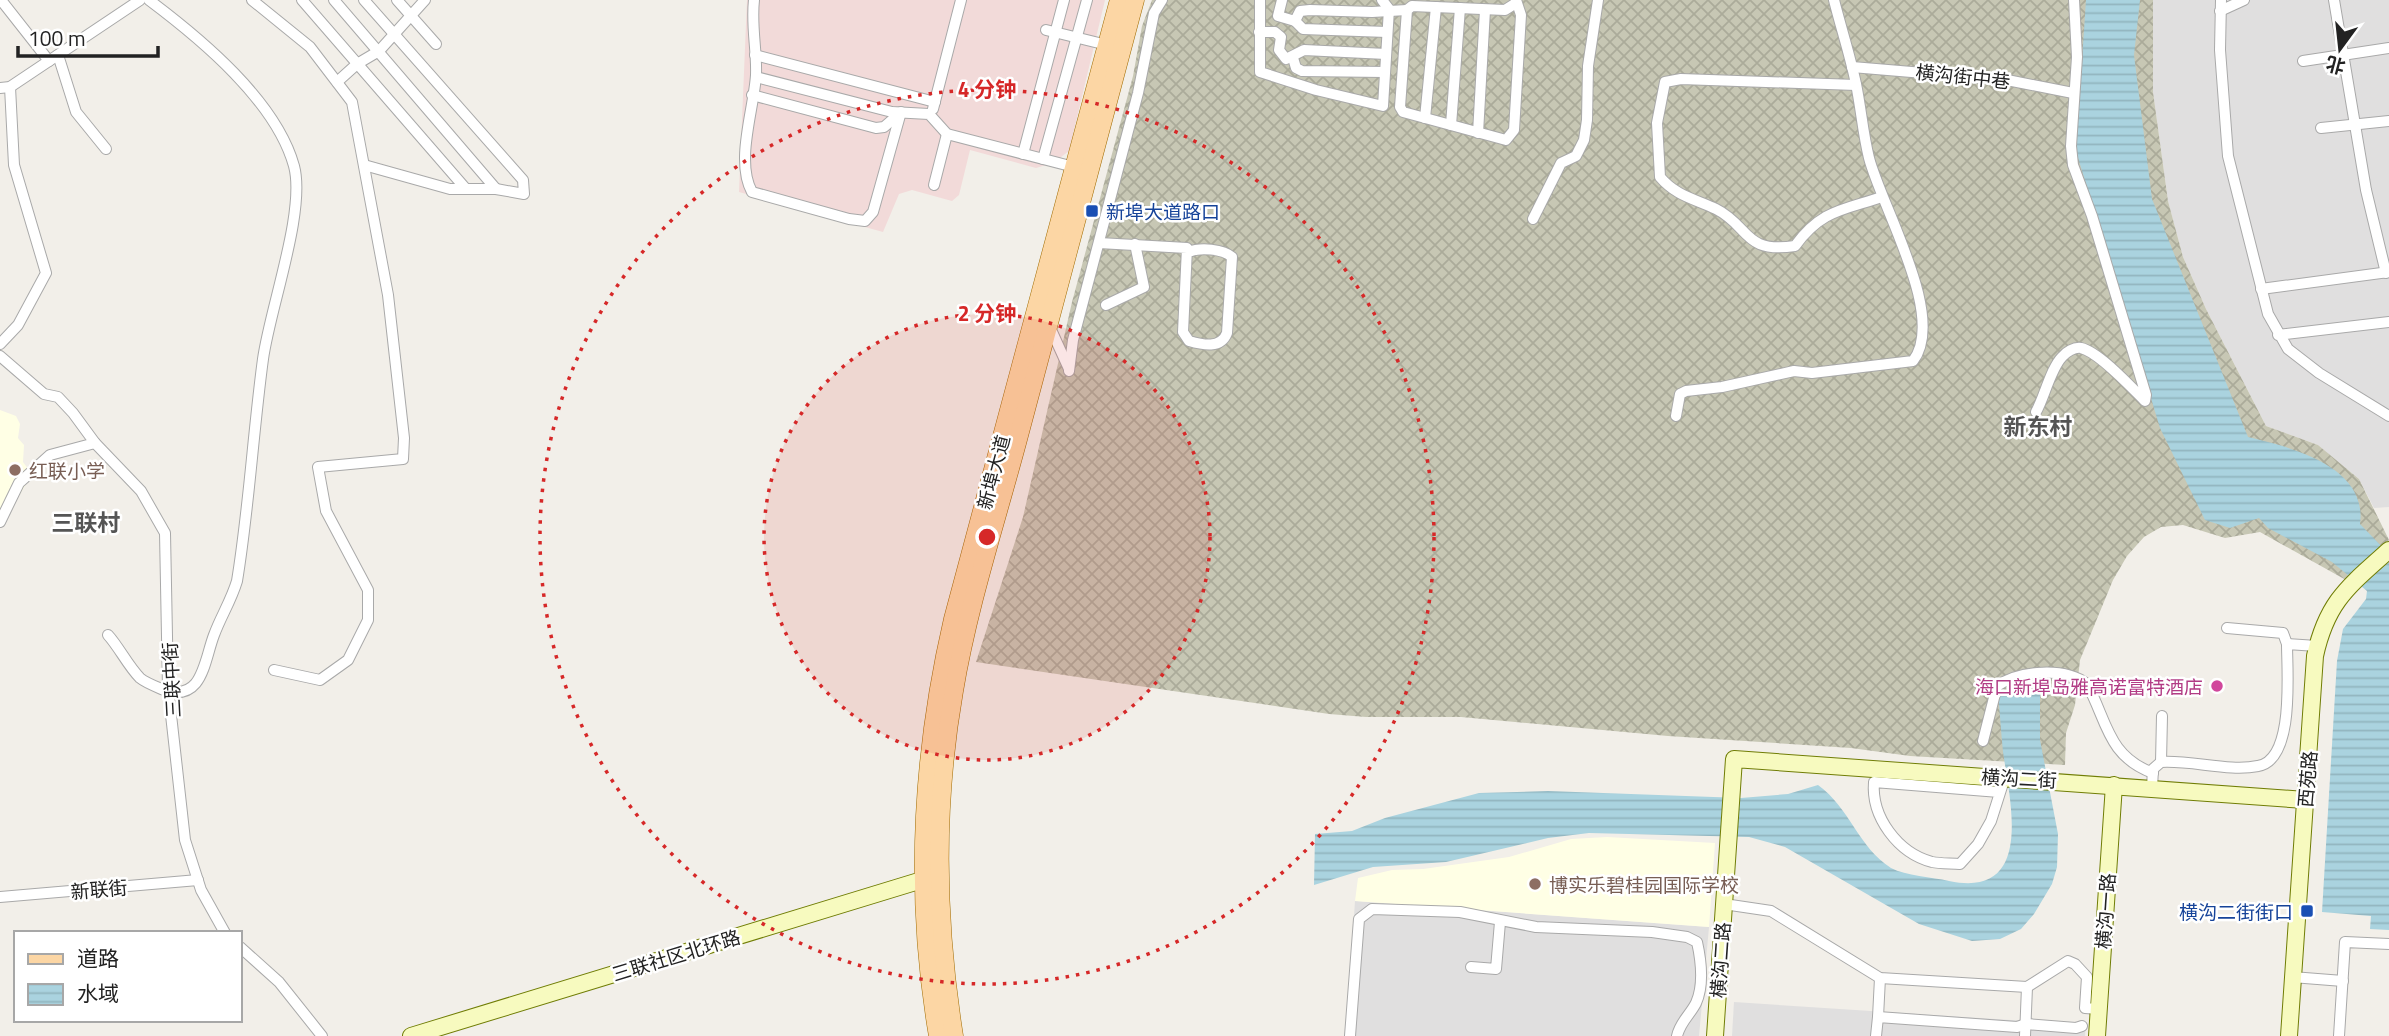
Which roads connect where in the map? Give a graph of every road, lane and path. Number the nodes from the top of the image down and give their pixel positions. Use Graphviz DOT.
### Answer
graph roads {
  1 [pos="1,0"];
  2 [pos="140,0"];
  3 [pos="149,0"];
  4 [pos="251,0"];
  5 [pos="302,0"];
  6 [pos="334,0"];
  7 [pos="364,0"];
  8 [pos="397,0"];
  9 [pos="424,0"];
  10 [pos="754,0"];
  11 [pos="961,0"];
  12 [pos="1065,0"];
  13 [pos="1087,0"];
  14 [pos="1119,0"];
  15 [pos="1135,0"];
  16 [pos="1162,0"];
  17 [pos="1260,0"];
  18 [pos="1282,0"];
  19 [pos="1598,0"];
  20 [pos="1835,0"];
  21 [pos="2074,0"];
  22 [pos="2244,0"];
  23 [pos="2334,0"];
  24 [pos="1516,2"];
  25 [pos="1385,5"];
  26 [pos="2220,5"];
  27 [pos="1436,7"];
  28 [pos="1460,9"];
  29 [pos="1407,10"];
  30 [pos="1485,10"];
  31 [pos="410,15"];
  32 [pos="1295,21"];
  33 [pos="1051,32"];
  34 [pos="1259,32"];
  35 [pos="1387,32"];
  36 [pos="395,35"];
  37 [pos="1077,38"];
  38 [pos="436,44"];
  39 [pos="1107,45"];
  40 [pos="2389,48"];
  41 [pos="379,51"];
  42 [pos="1386,54"];
  43 [pos="755,55"];
  44 [pos="2343,56"];
  45 [pos="54,58"];
  46 [pos="1293,58"];
  47 [pos="2303,61"];
  48 [pos="357,64"];
  49 [pos="1852,67"];
  50 [pos="1385,72"];
  51 [pos="756,76"];
  52 [pos="337,82"];
  53 [pos="1856,85"];
  54 [pos="5,88"];
  55 [pos="2073,93"];
  56 [pos="752,95"];
  57 [pos="935,102"];
  58 [pos="901,112"];
  59 [pos="931,116"];
  60 [pos="1425,118"];
  61 [pos="2389,121"];
  62 [pos="1451,125"];
  63 [pos="2355,126"];
  64 [pos="2321,128"];
  65 [pos="1478,132"];
  66 [pos="947,134"];
  67 [pos="106,149"];
  68 [pos="1023,154"];
  69 [pos="1043,159"];
  70 [pos="364,165"];
  71 [pos="1074,167"];
  72 [pos="934,185"];
  73 [pos="466,189"];
  74 [pos="496,189"];
  75 [pos="1882,197"];
  76 [pos="1533,219"];
  77 [pos="1099,243"];
  78 [pos="1135,244"];
  79 [pos="1189,252"];
  80 [pos="2387,272"];
  81 [pos="1144,287"];
  82 [pos="2261,289"];
  83 [pos="1148,300"];
  84 [pos="1106,305"];
  85 [pos="2389,322"];
  86 [pos="1048,323"];
  87 [pos="2278,335"];
  88 [pos="0,344"];
  89 [pos="0,356"];
  90 [pos="2036,412"];
  91 [pos="1676,416"];
  92 [pos="2389,416"];
  93 [pos="95,443"];
  94 [pos="0,522"];
  95 [pos="2389,550"];
  96 [pos="2227,628"];
  97 [pos="108,635"];
  98 [pos="2287,643"];
  99 [pos="2317,646"];
  100 [pos="274,670"];
  101 [pos="169,691"];
  102 [pos="2162,716"];
  103 [pos="1983,741"];
  104 [pos="1734,759"];
  105 [pos="2161,762"];
  106 [pos="1909,778"];
  107 [pos="2152,780"];
  108 [pos="2002,785"];
  109 [pos="2114,785"];
  110 [pos="2305,800"];
  111 [pos="939,869"];
  112 [pos="198,880"];
  113 [pos="922,880"];
  114 [pos="0,897"];
  115 [pos="1724,904"];
  116 [pos="1500,922"];
  117 [pos="224,931"];
  118 [pos="2389,944"];
  119 [pos="242,949"];
  120 [pos="1471,967"];
  121 [pos="2292,977"];
  122 [pos="1880,978"];
  123 [pos="2343,981"];
  124 [pos="2027,987"];
  125 [pos="2092,1009"];
  126 [pos="1878,1017"];
  127 [pos="2026,1030"];
  128 [pos="2082,1031"];
  129 [pos="322,1036"];
  130 [pos="411,1036"];
  131 [pos="938,1036"];
  132 [pos="954,1036"];
  133 [pos="1350,1036"];
  134 [pos="1677,1036"];
  135 [pos="1715,1036"];
  136 [pos="1876,1036"];
  137 [pos="2097,1036"];
  138 [pos="2289,1036"];
  139 [pos="2339,1036"];
  1 -- 45 [label="street"];
  2 -- 45 [label="street"];
  3 -- 101 [label="street"];
  4 -- 52 [label="street"];
  5 -- 48 [label="street"];
  6 -- 41 [label="street"];
  7 -- 36 [label="street"];
  8 -- 31 [label="street"];
  9 -- 31 [label="street"];
  10 -- 43 [label="street"];
  11 -- 57 [label="street"];
  12 -- 33 [label="street"];
  13 -- 37 [label="street"];
  14 -- 39 [label="main road, 新埠大道"];
  15 -- 86 [label="main road, 新埠大道"];
  16 -- 77 [label="street"];
  17 -- 34 [label="street"];
  18 -- 32 [label="street"];
  19 -- 76 [label="street"];
  20 -- 49 [label="street"];
  21 -- 55 [label="street"];
  22 -- 26 [label="street"];
  23 -- 44 [label="street"];
  24 -- 30 [label="street"];
  24 -- 65 [label="street"];
  25 -- 29 [label="street"];
  25 -- 32 [label="street"];
  25 -- 35 [label="street"];
  26 -- 82 [label="street"];
  27 -- 28 [label="street"];
  27 -- 29 [label="street"];
  27 -- 60 [label="street"];
  28 -- 30 [label="street"];
  28 -- 62 [label="street"];
  29 -- 60 [label="street"];
  30 -- 65 [label="street"];
  31 -- 36 [label="street"];
  31 -- 38 [label="street"];
  32 -- 35 [label="street"];
  33 -- 37 [label="street"];
  33 -- 68 [label="street"];
  34 -- 46 [label="street"];
  34 -- 50 [label="street"];
  35 -- 42 [label="street"];
  36 -- 41 [label="street"];
  36 -- 74 [label="street"];
  37 -- 39 [label="street"];
  37 -- 69 [label="street"];
  39 -- 71 [label="main road, 新埠大道"];
  40 -- 44 [label="street"];
  41 -- 48 [label="street"];
  41 -- 74 [label="street"];
  42 -- 46 [label="street"];
  42 -- 50 [label="street"];
  43 -- 51 [label="street"];
  43 -- 57 [label="street"];
  44 -- 47 [label="street"];
  44 -- 63 [label="street"];
  45 -- 54 [label="street"];
  45 -- 67 [label="street"];
  46 -- 50 [label="street"];
  48 -- 52 [label="street"];
  48 -- 73 [label="street"];
  49 -- 53 [label="street"];
  49 -- 55 [label="street, 横沟街中巷"];
  51 -- 56 [label="street"];
  51 -- 58 [label="street"];
  52 -- 70 [label="street"];
  53 -- 75 [label="street"];
  53 -- 75 [label="street"];
  54 -- 88 [label="street"];
  55 -- 90 [label="street"];
  56 -- 58 [label="street"];
  56 -- 58 [label="street"];
  57 -- 59 [label="street"];
  58 -- 59 [label="street"];
  59 -- 66 [label="street"];
  60 -- 62 [label="street"];
  61 -- 63 [label="street"];
  62 -- 65 [label="street"];
  63 -- 64 [label="street"];
  63 -- 80 [label="street"];
  66 -- 68 [label="street"];
  66 -- 72 [label="street"];
  68 -- 69 [label="street"];
  69 -- 71 [label="street"];
  70 -- 73 [label="street"];
  70 -- 100 [label="street"];
  71 -- 113 [label="main road, 新埠大道"];
  73 -- 74 [label="street"];
  75 -- 91 [label="street"];
  77 -- 78 [label="street"];
  77 -- 86 [label="street"];
  78 -- 79 [label="street"];
  78 -- 81 [label="street"];
  79 -- 79 [label="street"];
  80 -- 82 [label="street"];
  81 -- 83 [label="street"];
  81 -- 84 [label="street"];
  82 -- 87 [label="street"];
  85 -- 87 [label="street"];
  86 -- 111 [label="main road, 新埠大道"];
  87 -- 92 [label="street"];
  89 -- 93 [label="street, 三联中街"];
  93 -- 94 [label="street"];
  93 -- 101 [label="street, 三联中街"];
  95 -- 99 [label="street, 西苑路"];
  96 -- 98 [label="street"];
  97 -- 101 [label="street"];
  98 -- 99 [label="street"];
  98 -- 105 [label="street"];
  99 -- 110 [label="street, 西苑路"];
  101 -- 112 [label="street, 三联中街"];
  102 -- 105 [label="street"];
  103 -- 107 [label="street"];
  104 -- 106 [label="street, 横沟二街"];
  104 -- 115 [label="street, 横沟二路"];
  105 -- 107 [label="street"];
  106 -- 108 [label="street, 横沟二街"];
  106 -- 108 [label="street"];
  107 -- 109 [label="street, 横沟二街"];
  107 -- 110 [label="street, 横沟二街"];
  108 -- 109 [label="street, 横沟二街"];
  109 -- 125 [label="street, 横沟一路"];
  110 -- 121 [label="street, 西苑路"];
  111 -- 113 [label="street, 三联社区北环路"];
  111 -- 132 [label="main road, 新埠大道"];
  112 -- 114 [label="street, 新联街"];
  112 -- 117 [label="street, 三联中街"];
  113 -- 130 [label="street, 三联社区北环路"];
  113 -- 131 [label="main road, 新埠大道"];
  115 -- 122 [label="street"];
  115 -- 135 [label="street, 横沟二路"];
  116 -- 120 [label="street"];
  116 -- 133 [label="street"];
  116 -- 134 [label="street"];
  118 -- 123 [label="street"];
  119 -- 129 [label="street"];
  121 -- 123 [label="street"];
  121 -- 138 [label="street, 西苑路"];
  122 -- 124 [label="street"];
  122 -- 126 [label="street"];
  123 -- 139 [label="street"];
  124 -- 125 [label="street"];
  124 -- 127 [label="street"];
  125 -- 128 [label="street"];
  125 -- 137 [label="street, 横沟一路"];
  126 -- 127 [label="street"];
  126 -- 136 [label="street"];
  127 -- 128 [label="street"];
}
